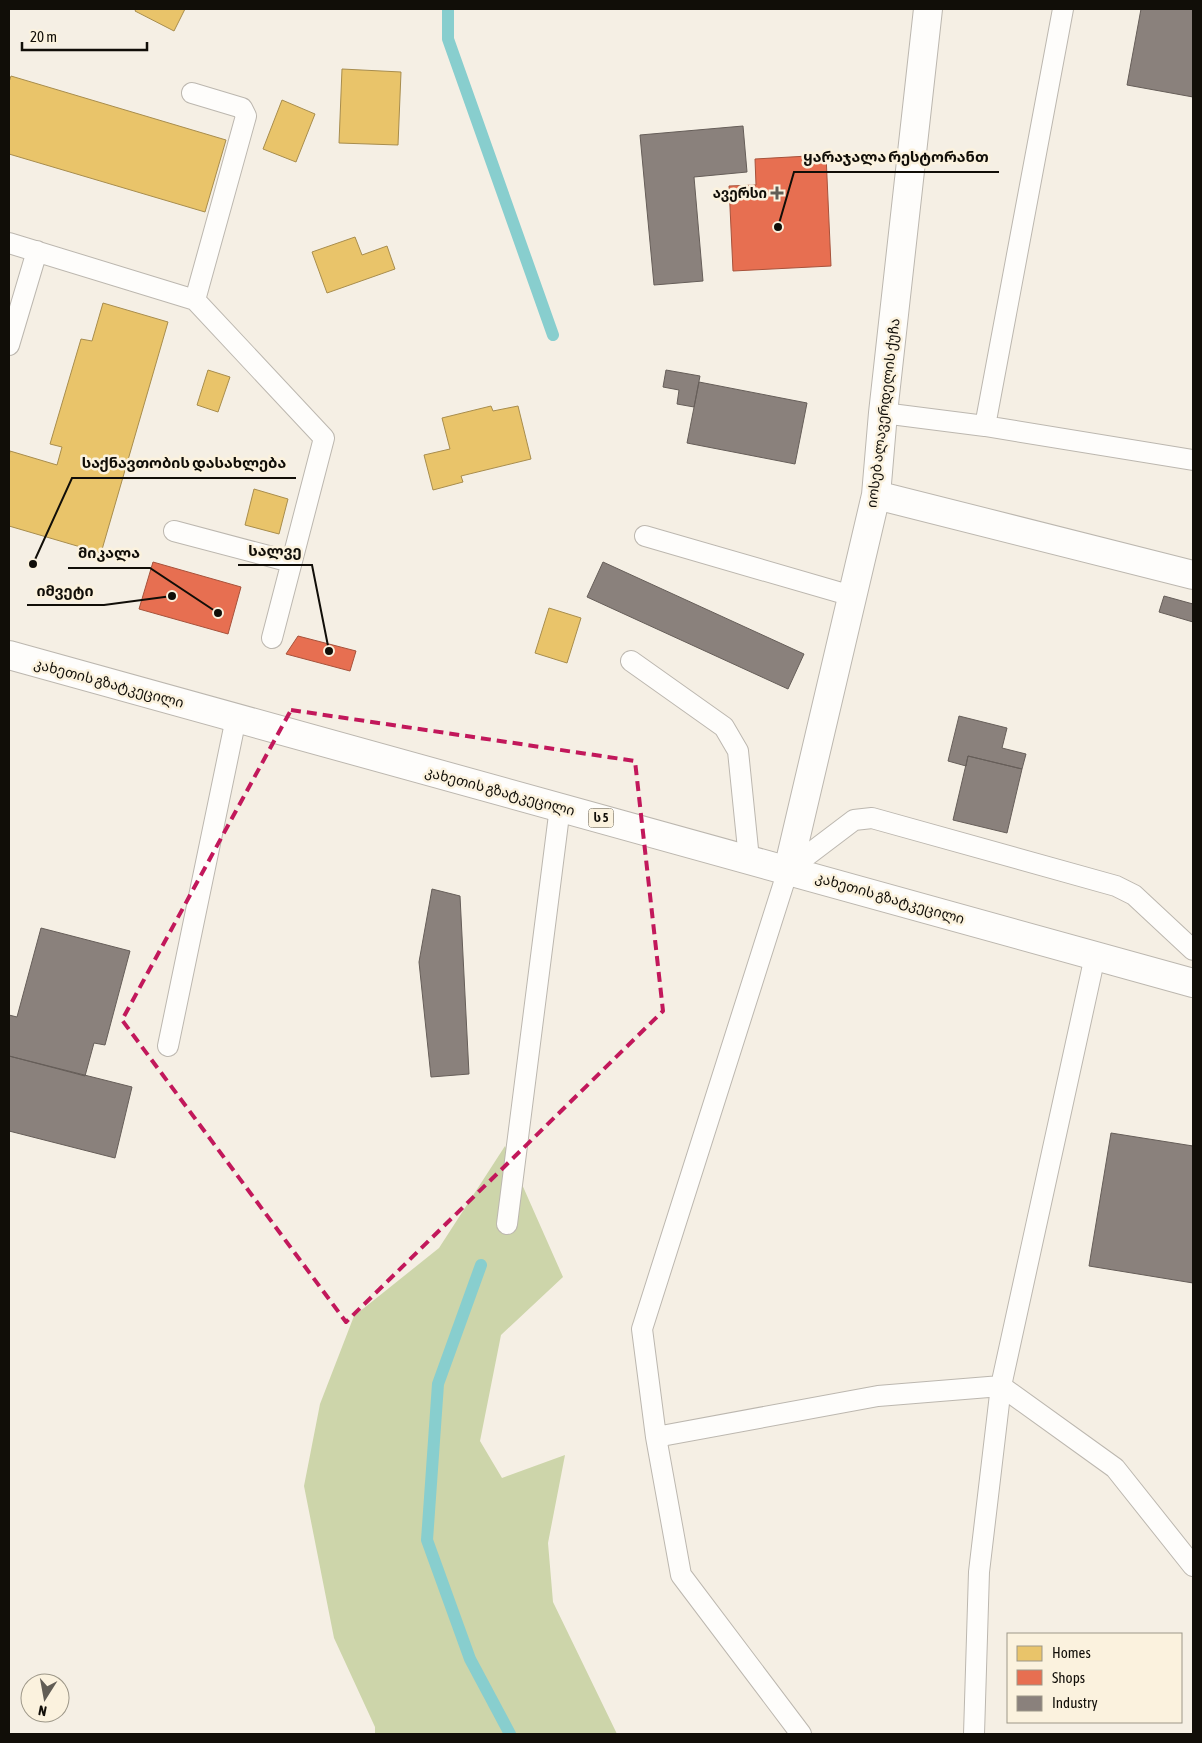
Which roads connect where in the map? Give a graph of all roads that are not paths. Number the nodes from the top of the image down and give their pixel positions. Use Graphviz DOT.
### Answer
graph roads {
  1 [pos="928,9"];
  2 [pos="1063,9"];
  3 [pos="192,93"];
  4 [pos="9,243"];
  5 [pos="37,251"];
  6 [pos="195,300"];
  7 [pos="9,345"];
  8 [pos="883,413"];
  9 [pos="985,426"];
  10 [pos="1193,460"];
  11 [pos="876,495"];
  12 [pos="174,530"];
  13 [pos="645,536"];
  14 [pos="291,562"];
  15 [pos="1193,575"];
  16 [pos="852,596"];
  17 [pos="272,638"];
  18 [pos="9,655"];
  19 [pos="631,661"];
  20 [pos="236,718"];
  21 [pos="560,807"];
  22 [pos="749,859"];
  23 [pos="788,870"];
  24 [pos="1193,950"];
  25 [pos="1095,956"];
  26 [pos="1193,983"];
  27 [pos="168,1046"];
  28 [pos="507,1224"];
  29 [pos="1002,1386"];
  30 [pos="656,1438"];
  31 [pos="1193,1566"];
  32 [pos="801,1734"];
  33 [pos="974,1734"];
  1 -- 8 [label="main road, იოსებ ალავერდელის ქუჩა"];
  2 -- 9 [label="lane"];
  3 -- 6 [label="lane"];
  4 -- 5 [label="lane"];
  5 -- 6 [label="lane"];
  5 -- 7 [label="lane"];
  6 -- 14 [label="lane"];
  8 -- 9 [label="lane"];
  8 -- 11 [label="main road, იოსებ ალავერდელის ქუჩა"];
  9 -- 10 [label="lane"];
  11 -- 15 [label="main road"];
  11 -- 16 [label="main road, იოსებ ალავერდელის ქუჩა"];
  12 -- 14 [label="lane"];
  13 -- 16 [label="lane"];
  14 -- 17 [label="lane"];
  16 -- 23 [label="main road, იოსებ ალავერდელის ქუჩა"];
  18 -- 20 [label="main road, კახეთის გზატკეცილი / ს 5"];
  19 -- 22 [label="lane"];
  20 -- 21 [label="main road, კახეთის გზატკეცილი / ს 5"];
  20 -- 27 [label="lane"];
  21 -- 22 [label="main road, კახეთის გზატკეცილი / ს 5"];
  21 -- 28 [label="lane"];
  22 -- 23 [label="main road, კახეთის გზატკეცილი / ს 5"];
  23 -- 24 [label="lane"];
  23 -- 25 [label="main road, კახეთის გზატკეცილი / ს 5"];
  23 -- 30 [label="lane"];
  25 -- 26 [label="main road, კახეთის გზატკეცილი / ს 5"];
  25 -- 29 [label="lane"];
  29 -- 30 [label="lane"];
  29 -- 31 [label="lane"];
  29 -- 33 [label="lane"];
  30 -- 32 [label="lane"];
}
